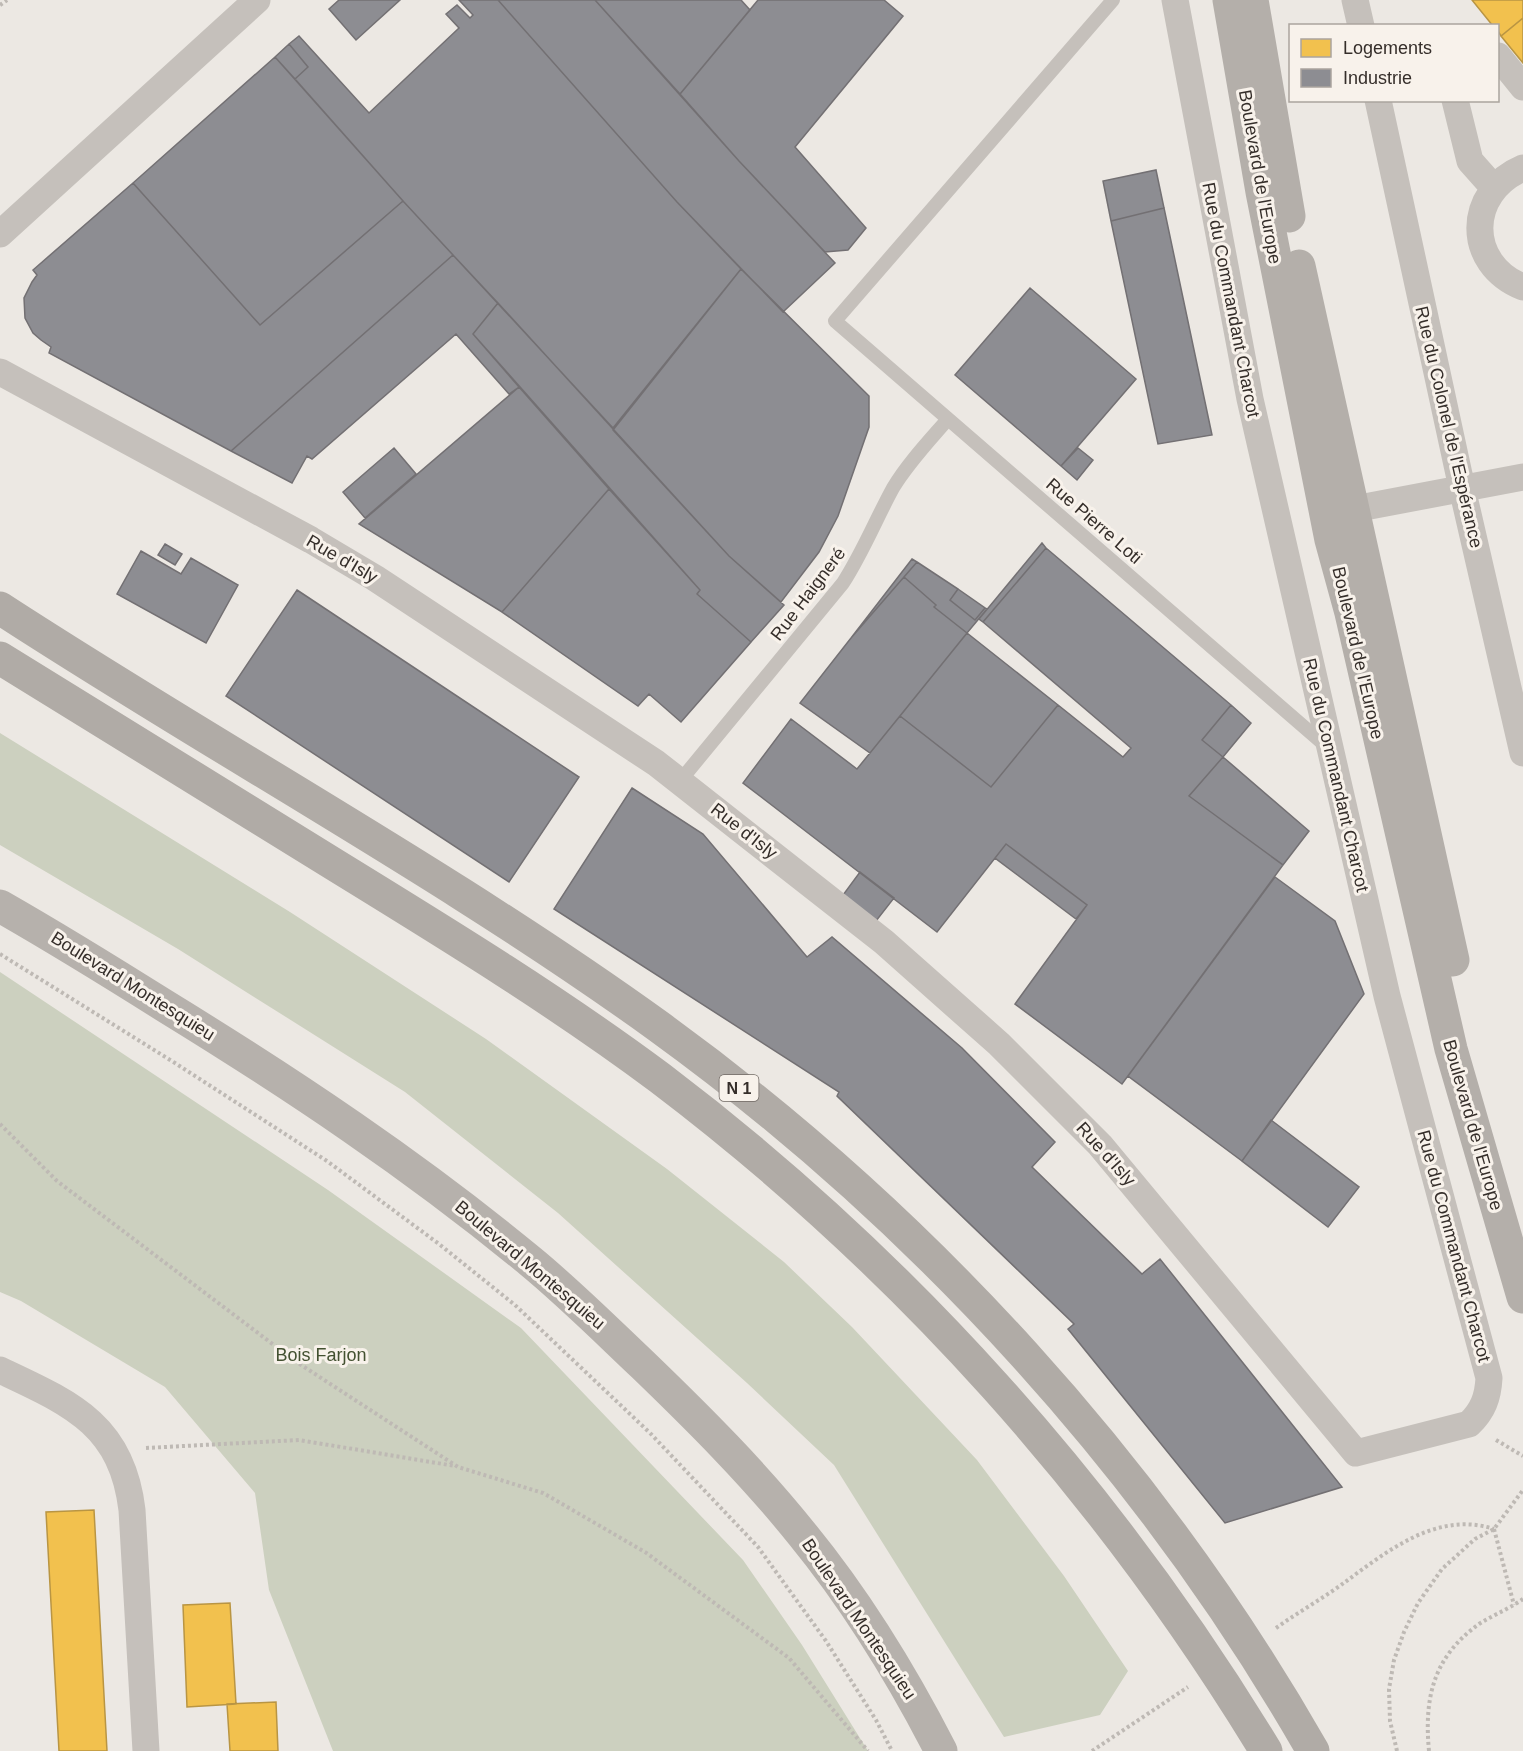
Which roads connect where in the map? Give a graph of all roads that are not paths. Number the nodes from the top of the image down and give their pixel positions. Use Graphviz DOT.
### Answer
graph roads {
  1 [pos="1113,0"];
  2 [pos="1175,0"];
  3 [pos="1229,0"];
  4 [pos="1252,0"];
  5 [pos="1355,0"];
  6 [pos="244,4"];
  7 [pos="1361,24"];
  8 [pos="1499,58"];
  9 [pos="1523,87"];
  10 [pos="1378,102"];
  11 [pos="1455,102"];
  12 [pos="1523,168"];
  13 [pos="1494,188"];
  14 [pos="0,234"];
  15 [pos="1523,287"];
  16 [pos="0,372"];
  17 [pos="948,419"];
  18 [pos="1523,477"];
  19 [pos="1462,488"];
  20 [pos="1339,512"];
  21 [pos="0,608"];
  22 [pos="0,658"];
  23 [pos="1330,750"];
  24 [pos="1523,753"];
  25 [pos="680,781"];
  26 [pos="0,906"];
  27 [pos="1523,1219"];
  28 [pos="1523,1297"];
  29 [pos="0,1370"];
  30 [pos="1356,1453"];
  31 [pos="146,1751"];
  32 [pos="941,1751"];
  33 [pos="1266,1751"];
  34 [pos="1313,1751"];
  1 -- 17 [label="lane, Rue Pierre Loti"];
  2 -- 23 [label="street, Rue du Commandant Charcot"];
  3 -- 20 [label="main road, Boulevard de l'Europe"];
  4 -- 20 [label="main road, Boulevard de l'Europe"];
  5 -- 7 [label="street"];
  6 -- 14 [label="street"];
  8 -- 9 [label="street"];
  10 -- 19 [label="street, Rue du Colonel de l'Espérance"];
  11 -- 13 [label="street"];
  12 -- 13 [label="street"];
  13 -- 15 [label="street"];
  16 -- 25 [label="street, Rue d'Isly"];
  17 -- 23 [label="lane, Rue Pierre Loti"];
  17 -- 25 [label="lane, Rue Haigneré"];
  18 -- 19 [label="street"];
  19 -- 20 [label="street"];
  19 -- 24 [label="street, Rue du Colonel de l'Espérance"];
  20 -- 27 [label="main road, Boulevard de l'Europe"];
  20 -- 28 [label="main road, Boulevard de l'Europe"];
  21 -- 34 [label="highway, N 1"];
  22 -- 33 [label="highway, N 1"];
  23 -- 30 [label="street, Rue du Commandant Charcot"];
  25 -- 30 [label="street, Rue d'Isly"];
  26 -- 32 [label="main road, Boulevard Montesquieu"];
  29 -- 31 [label="street"];
}
